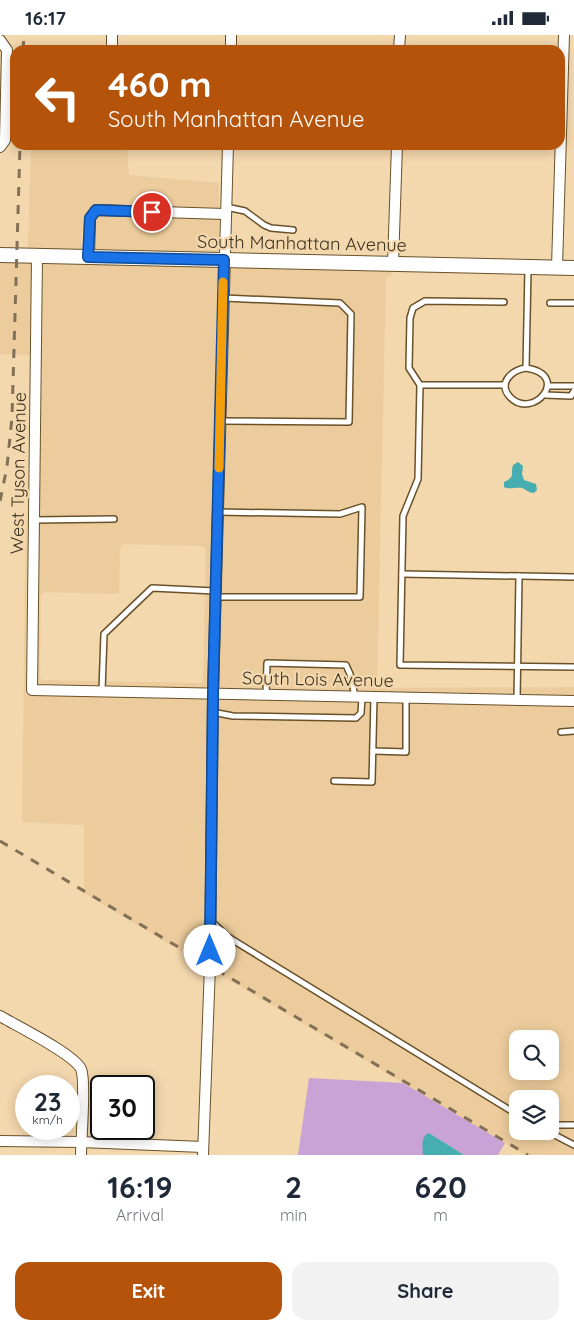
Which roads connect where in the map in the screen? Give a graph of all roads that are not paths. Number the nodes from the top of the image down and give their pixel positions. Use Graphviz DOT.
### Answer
graph roads {
  1 [pos="0,40"];
  2 [pos="3,94"];
  3 [pos="0,147"];
  4 [pos="228,150"];
  5 [pos="397,150"];
  6 [pos="561,150"];
  7 [pos="226,210"];
  8 [pos="294,230"];
  9 [pos="0,255"];
  10 [pos="37,256"];
  11 [pos="88,257"];
  12 [pos="224,260"];
  13 [pos="393,264"];
  14 [pos="528,266"];
  15 [pos="558,267"];
  16 [pos="574,268"];
  17 [pos="223,298"];
  18 [pos="504,302"];
  19 [pos="550,303"];
  20 [pos="574,303"];
  21 [pos="526,368"];
  22 [pos="420,385"];
  23 [pos="505,385"];
  24 [pos="548,386"];
  25 [pos="574,386"];
  26 [pos="574,391"];
  27 [pos="545,395"];
  28 [pos="220,421"];
  29 [pos="218,512"];
  30 [pos="34,519"];
  31 [pos="114,519"];
  32 [pos="402,574"];
  33 [pos="519,576"];
  34 [pos="574,577"];
  35 [pos="215,594"];
  36 [pos="518,665"];
  37 [pos="574,667"];
  38 [pos="32,690"];
  39 [pos="102,691"];
  40 [pos="213,693"];
  41 [pos="266,694"];
  42 [pos="359,696"];
  43 [pos="374,697"];
  44 [pos="406,697"];
  45 [pos="517,700"];
  46 [pos="574,701"];
  47 [pos="212,712"];
  48 [pos="574,731"];
  49 [pos="561,732"];
  50 [pos="373,751"];
  51 [pos="334,781"];
  52 [pos="210,921"];
  53 [pos="0,1017"];
  54 [pos="509,1109"];
  55 [pos="559,1125"];
  56 [pos="574,1125"];
  57 [pos="559,1137"];
  58 [pos="0,1141"];
  59 [pos="81,1142"];
  60 [pos="574,1145"];
  61 [pos="203,1151"];
  62 [pos="81,1155"];
  1 -- 2 [label="street"];
  2 -- 3 [label="street"];
  4 -- 7 [label="street"];
  5 -- 13 [label="street"];
  6 -- 15 [label="street"];
  7 -- 8 [label="lane"];
  7 -- 11 [label="street"];
  7 -- 12 [label="street"];
  9 -- 10 [label="street, South Manhattan Avenue"];
  10 -- 11 [label="street, South Manhattan Avenue"];
  10 -- 30 [label="street, West Tyson Avenue"];
  11 -- 12 [label="street, South Manhattan Avenue"];
  12 -- 13 [label="street, South Manhattan Avenue"];
  12 -- 17 [label="street"];
  13 -- 14 [label="street, South Manhattan Avenue"];
  14 -- 15 [label="street, South Manhattan Avenue"];
  14 -- 21 [label="lane"];
  15 -- 16 [label="street, South Manhattan Avenue"];
  17 -- 28 [label="street"];
  17 -- 28 [label="lane"];
  18 -- 22 [label="lane"];
  19 -- 20 [label="lane"];
  21 -- 23 [label="lane"];
  21 -- 24 [label="lane"];
  22 -- 23 [label="lane"];
  22 -- 32 [label="lane"];
  23 -- 27 [label="lane"];
  24 -- 25 [label="lane"];
  24 -- 27 [label="lane"];
  26 -- 27 [label="lane"];
  28 -- 29 [label="street"];
  29 -- 35 [label="street"];
  29 -- 35 [label="lane"];
  30 -- 31 [label="lane"];
  30 -- 38 [label="street, West Tyson Avenue"];
  32 -- 33 [label="lane"];
  32 -- 36 [label="lane"];
  33 -- 34 [label="lane"];
  33 -- 36 [label="lane"];
  35 -- 39 [label="lane"];
  35 -- 40 [label="street"];
  36 -- 37 [label="lane"];
  36 -- 45 [label="lane"];
  38 -- 39 [label="street, South Lois Avenue"];
  39 -- 40 [label="street, South Lois Avenue"];
  40 -- 41 [label="street, South Lois Avenue"];
  40 -- 47 [label="street"];
  41 -- 42 [label="street, South Lois Avenue"];
  41 -- 42 [label="lane"];
  42 -- 43 [label="street, South Lois Avenue"];
  42 -- 47 [label="lane"];
  43 -- 44 [label="street, South Lois Avenue"];
  43 -- 50 [label="lane"];
  44 -- 45 [label="street, South Lois Avenue"];
  44 -- 50 [label="lane"];
  45 -- 46 [label="street, South Lois Avenue"];
  47 -- 52 [label="street"];
  48 -- 49 [label="lane"];
  50 -- 51 [label="lane"];
  52 -- 54 [label="lane"];
  52 -- 61 [label="street"];
  53 -- 59 [label="street"];
  55 -- 56 [label="lane"];
  57 -- 60 [label="lane"];
  58 -- 59 [label="street"];
  59 -- 61 [label="street"];
  59 -- 62 [label="street"];
}
